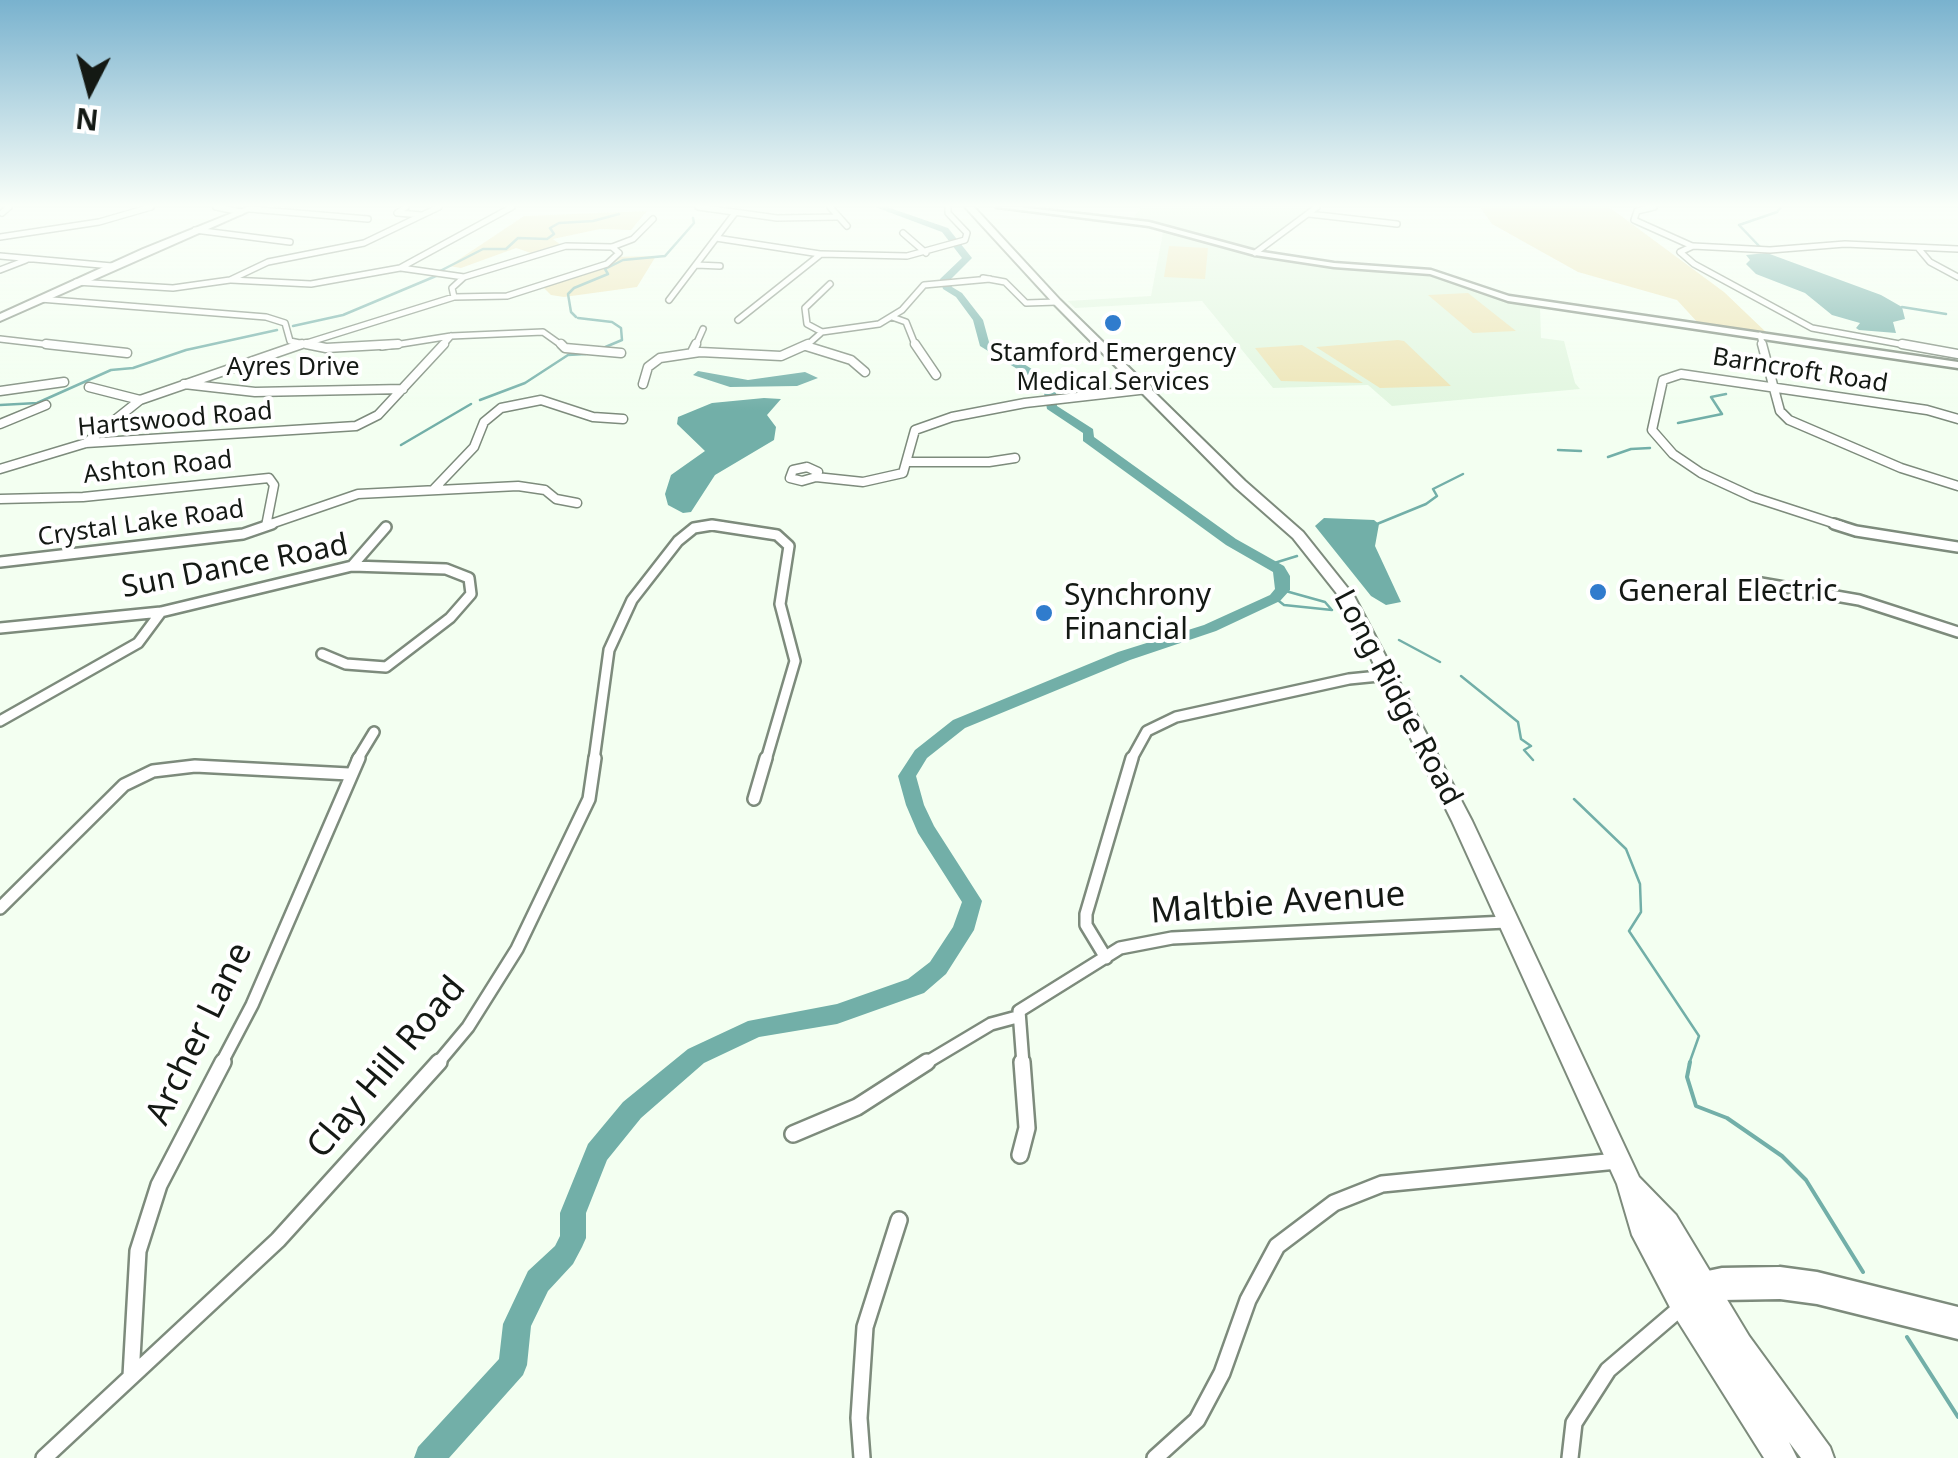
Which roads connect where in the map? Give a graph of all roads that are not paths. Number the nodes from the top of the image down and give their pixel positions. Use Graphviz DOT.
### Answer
graph roads {
  1 [pos="92,275"];
  2 [pos="240,275"];
  3 [pos="360,275"];
  4 [pos="450,275"];
  5 [pos="470,275"];
  6 [pos="572,275"];
  7 [pos="689,275"];
  8 [pos="791,275"];
  9 [pos="1032,275"];
  10 [pos="1440,275"];
  11 [pos="1714,275"];
  12 [pos="464,277"];
  13 [pos="230,280"];
  14 [pos="76,282"];
  15 [pos="830,284"];
  16 [pos="454,297"];
  17 [pos="40,299"];
  18 [pos="670,300"];
  19 [pos="1057,302"];
  20 [pos="892,317"];
  21 [pos="0,318"];
  22 [pos="738,320"];
  23 [pos="703,329"];
  24 [pos="822,332"];
  25 [pos="1760,334"];
  26 [pos="451,336"];
  27 [pos="0,338"];
  28 [pos="1897,341"];
  29 [pos="297,344"];
  30 [pos="806,346"];
  31 [pos="692,352"];
  32 [pos="127,353"];
  33 [pos="621,353"];
  34 [pos="1958,354"];
  35 [pos="1903,355"];
  36 [pos="1958,365"];
  37 [pos="864,372"];
  38 [pos="936,375"];
  39 [pos="64,382"];
  40 [pos="183,384"];
  41 [pos="643,384"];
  42 [pos="1776,386"];
  43 [pos="89,387"];
  44 [pos="403,388"];
  45 [pos="1148,389"];
  46 [pos="0,391"];
  47 [pos="140,400"];
  48 [pos="46,404"];
  49 [pos="623,419"];
  50 [pos="1958,419"];
  51 [pos="0,424"];
  52 [pos="86,443"];
  53 [pos="1015,458"];
  54 [pos="908,462"];
  55 [pos="0,470"];
  56 [pos="816,477"];
  57 [pos="1958,486"];
  58 [pos="433,490"];
  59 [pos="0,500"];
  60 [pos="578,503"];
  61 [pos="266,526"];
  62 [pos="386,527"];
  63 [pos="1958,546"];
  64 [pos="0,562"];
  65 [pos="352,566"];
  66 [pos="1761,583"];
  67 [pos="160,612"];
  68 [pos="0,628"];
  69 [pos="1958,632"];
  70 [pos="322,654"];
  71 [pos="1390,675"];
  72 [pos="0,720"];
  73 [pos="374,732"];
  74 [pos="349,774"];
  75 [pos="754,799"];
  76 [pos="0,908"];
  77 [pos="1506,922"];
  78 [pos="1106,958"];
  79 [pos="1018,1017"];
  80 [pos="794,1134"];
  81 [pos="1020,1155"];
  82 [pos="1624,1172"];
  83 [pos="899,1220"];
  84 [pos="1693,1296"];
  85 [pos="1958,1323"];
  86 [pos="131,1376"];
  87 [pos="44,1458"];
  88 [pos="862,1458"];
  89 [pos="1155,1458"];
  90 [pos="1570,1458"];
  91 [pos="1782,1458"];
  92 [pos="1818,1458"];
  1 -- 14 [label="main road"];
  2 -- 13 [label="street"];
  3 -- 13 [label="street"];
  4 -- 12 [label="street"];
  5 -- 12 [label="street"];
  6 -- 16 [label="street"];
  7 -- 18 [label="street"];
  8 -- 22 [label="street"];
  9 -- 19 [label="main road, Long Ridge Road"];
  10 -- 25 [label="street"];
  11 -- 28 [label="street"];
  12 -- 16 [label="street"];
  13 -- 14 [label="street"];
  14 -- 17 [label="main road"];
  15 -- 24 [label="street"];
  16 -- 29 [label="street"];
  17 -- 21 [label="main road"];
  17 -- 29 [label="street"];
  19 -- 20 [label="street"];
  19 -- 45 [label="main road, Long Ridge Road"];
  20 -- 24 [label="street"];
  20 -- 38 [label="street"];
  23 -- 31 [label="street"];
  24 -- 30 [label="street"];
  25 -- 35 [label="street"];
  25 -- 42 [label="street"];
  26 -- 29 [label="street"];
  26 -- 33 [label="street"];
  26 -- 44 [label="street"];
  27 -- 32 [label="street"];
  28 -- 34 [label="street"];
  28 -- 35 [label="street"];
  29 -- 40 [label="street"];
  30 -- 31 [label="street"];
  30 -- 37 [label="street"];
  31 -- 41 [label="street"];
  35 -- 36 [label="street"];
  39 -- 46 [label="street"];
  40 -- 44 [label="street, Ayres Drive"];
  40 -- 47 [label="street"];
  42 -- 50 [label="street, Barncroft Road"];
  42 -- 57 [label="street"];
  42 -- 63 [label="street, Barncroft Road"];
  43 -- 47 [label="street"];
  44 -- 52 [label="street, Hartswood Road"];
  45 -- 54 [label="street"];
  45 -- 71 [label="main road, Long Ridge Road"];
  47 -- 52 [label="street"];
  48 -- 51 [label="street"];
  49 -- 58 [label="street"];
  52 -- 55 [label="street, Hartswood Road"];
  53 -- 54 [label="street"];
  54 -- 56 [label="street"];
  58 -- 60 [label="street, Crystal Lake Road"];
  58 -- 61 [label="street, Crystal Lake Road"];
  59 -- 61 [label="street, Ashton Road"];
  61 -- 64 [label="street, Crystal Lake Road"];
  62 -- 65 [label="street"];
  65 -- 67 [label="street, Sun Dance Road"];
  65 -- 70 [label="street, Sun Dance Road"];
  66 -- 69 [label="street"];
  67 -- 68 [label="street, Sun Dance Road"];
  67 -- 72 [label="street"];
  71 -- 77 [label="main road, Long Ridge Road"];
  71 -- 78 [label="street"];
  73 -- 74 [label="street, Archer Lane"];
  74 -- 76 [label="street"];
  74 -- 86 [label="street, Archer Lane"];
  75 -- 86 [label="street, Clay Hill Road"];
  77 -- 78 [label="street, Maltbie Avenue"];
  77 -- 82 [label="main road, Long Ridge Road"];
  78 -- 79 [label="street, Maltbie Avenue"];
  79 -- 80 [label="street, Maltbie Avenue"];
  79 -- 81 [label="street"];
  82 -- 84 [label="main road, Long Ridge Road"];
  82 -- 89 [label="street"];
  83 -- 88 [label="street"];
  84 -- 85 [label="highway"];
  84 -- 90 [label="street"];
  84 -- 91 [label="main road, Long Ridge Road"];
  84 -- 92 [label="main road, Long Ridge Road"];
  86 -- 87 [label="street, Clay Hill Road"];
}
